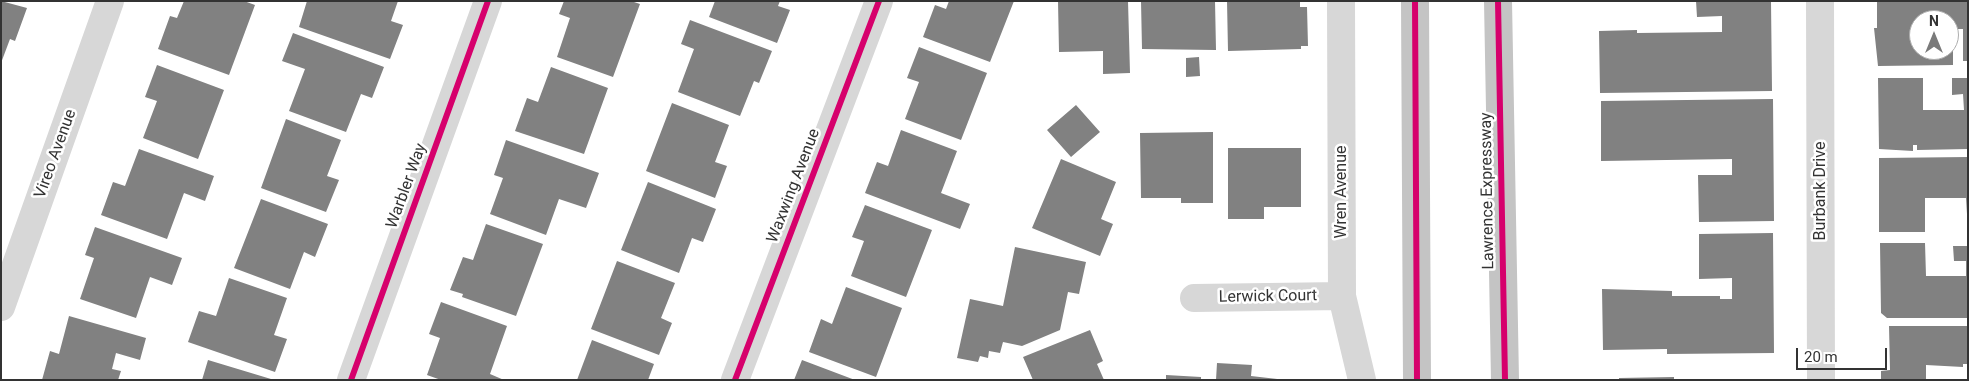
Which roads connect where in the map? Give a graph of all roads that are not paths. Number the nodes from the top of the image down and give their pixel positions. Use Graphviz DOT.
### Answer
graph roads {
  1 [pos="110,1"];
  2 [pos="488,1"];
  3 [pos="879,1"];
  4 [pos="1341,1"];
  5 [pos="1415,1"];
  6 [pos="1498,1"];
  7 [pos="1820,1"];
  8 [pos="1342,296"];
  9 [pos="1194,298"];
  10 [pos="1,306"];
  11 [pos="351,380"];
  12 [pos="735,380"];
  13 [pos="1362,380"];
  14 [pos="1418,380"];
  15 [pos="1505,380"];
  16 [pos="1821,380"];
  1 -- 10 [label="street, Vireo Avenue"];
  2 -- 11 [label="street, Warbler Way"];
  3 -- 12 [label="street, Waxwing Avenue"];
  4 -- 8 [label="street, Wren Avenue"];
  5 -- 14 [label="highway"];
  6 -- 15 [label="highway, Lawrence Expressway"];
  7 -- 16 [label="street, Burbank Drive"];
  8 -- 9 [label="street, Lerwick Court"];
  8 -- 13 [label="street, Wren Avenue"];
}
